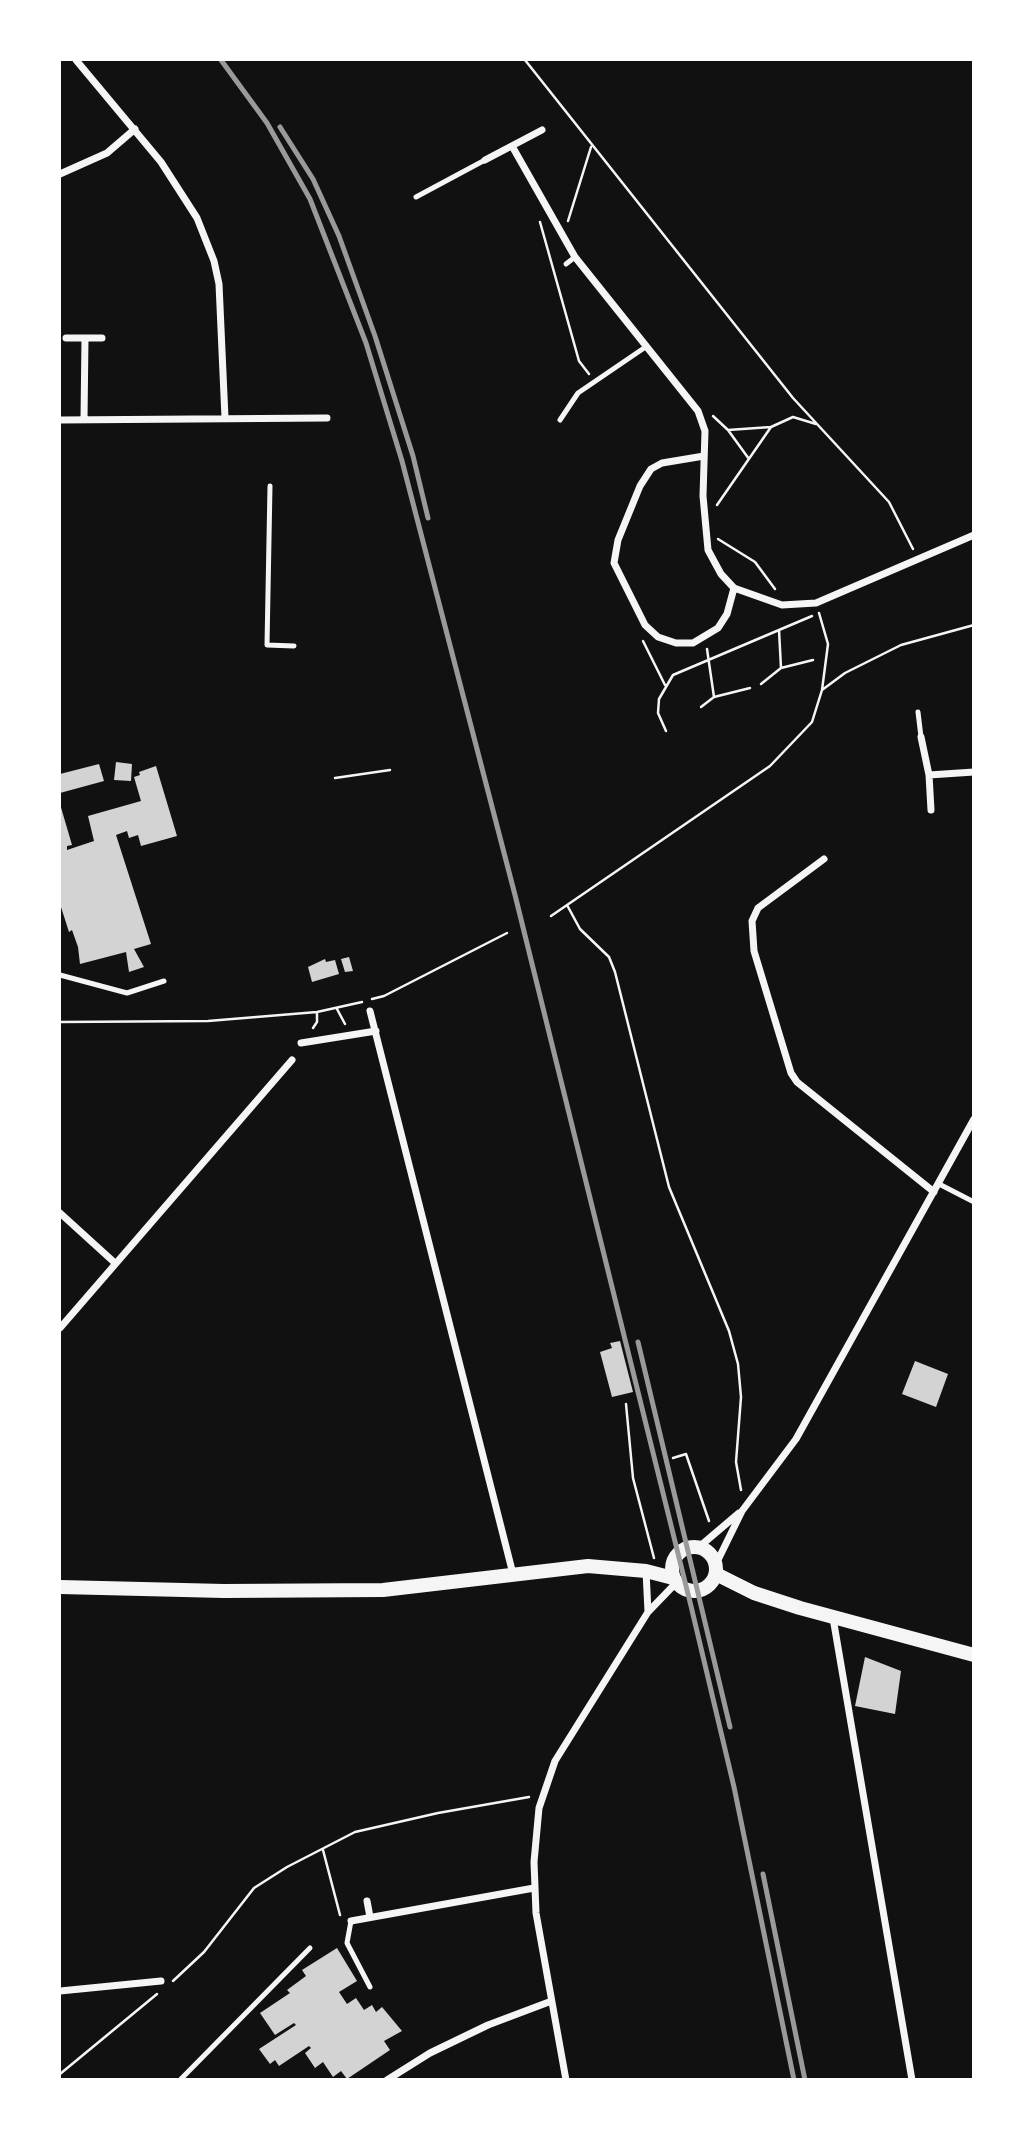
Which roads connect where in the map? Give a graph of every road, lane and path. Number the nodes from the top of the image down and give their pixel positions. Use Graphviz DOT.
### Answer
graph roads {
  1 [pos="76,60"];
  2 [pos="525,60"];
  3 [pos="135,130"];
  4 [pos="542,130"];
  5 [pos="512,146"];
  6 [pos="592,146"];
  7 [pos="485,160"];
  8 [pos="60,174"];
  9 [pos="416,197"];
  10 [pos="545,207"];
  11 [pos="562,237"];
  12 [pos="575,257"];
  13 [pos="566,264"];
  14 [pos="66,338"];
  15 [pos="85,338"];
  16 [pos="102,338"];
  17 [pos="647,346"];
  18 [pos="593,380"];
  19 [pos="699,415"];
  20 [pos="225,418"];
  21 [pos="327,418"];
  22 [pos="84,419"];
  23 [pos="60,420"];
  24 [pos="559,420"];
  25 [pos="819,426"];
  26 [pos="771,427"];
  27 [pos="728,430"];
  28 [pos="704,456"];
  29 [pos="749,459"];
  30 [pos="271,486"];
  31 [pos="705,525"];
  32 [pos="974,535"];
  33 [pos="917,559"];
  34 [pos="734,587"];
  35 [pos="816,603"];
  36 [pos="782,605"];
  37 [pos="815,615"];
  38 [pos="645,625"];
  39 [pos="974,625"];
  40 [pos="779,630"];
  41 [pos="295,646"];
  42 [pos="710,657"];
  43 [pos="813,660"];
  44 [pos="780,668"];
  45 [pos="761,684"];
  46 [pos="665,685"];
  47 [pos="750,688"];
  48 [pos="822,690"];
  49 [pos="714,697"];
  50 [pos="701,707"];
  51 [pos="918,712"];
  52 [pos="666,731"];
  53 [pos="921,737"];
  54 [pos="390,770"];
  55 [pos="974,772"];
  56 [pos="929,775"];
  57 [pos="335,778"];
  58 [pos="931,810"];
  59 [pos="824,859"];
  60 [pos="567,905"];
  61 [pos="551,916"];
  62 [pos="507,933"];
  63 [pos="60,975"];
  64 [pos="164,981"];
  65 [pos="337,1009"];
  66 [pos="370,1012"];
  67 [pos="60,1022"];
  68 [pos="376,1031"];
  69 [pos="350,1035"];
  70 [pos="301,1043"];
  71 [pos="292,1060"];
  72 [pos="974,1119"];
  73 [pos="937,1188"];
  74 [pos="974,1202"];
  75 [pos="60,1213"];
  76 [pos="115,1263"];
  77 [pos="60,1328"];
  78 [pos="626,1404"];
  79 [pos="673,1458"];
  80 [pos="748,1502"];
  81 [pos="742,1511"];
  82 [pos="714,1534"];
  83 [pos="699,1547"];
  84 [pos="673,1561"];
  85 [pos="652,1569"];
  86 [pos="716,1569"];
  87 [pos="513,1574"];
  88 [pos="675,1581"];
  89 [pos="60,1587"];
  90 [pos="648,1612"];
  91 [pos="833,1618"];
  92 [pos="974,1655"];
  93 [pos="543,1795"];
  94 [pos="323,1850"];
  95 [pos="534,1888"];
  96 [pos="367,1901"];
  97 [pos="370,1917"];
  98 [pos="351,1921"];
  99 [pos="348,1936"];
  100 [pos="310,1948"];
  101 [pos="165,1983"];
  102 [pos="370,1987"];
  103 [pos="60,1991"];
  104 [pos="160,1992"];
  105 [pos="549,2002"];
  106 [pos="60,2074"];
  107 [pos="180,2080"];
  108 [pos="387,2080"];
  109 [pos="566,2080"];
  110 [pos="912,2080"];
  1 -- 3 [label="street"];
  2 -- 6 [label="path"];
  3 -- 8 [label="street"];
  3 -- 20 [label="street"];
  4 -- 5 [label="street"];
  5 -- 7 [label="street"];
  5 -- 10 [label="street"];
  6 -- 11 [label="path"];
  6 -- 25 [label="path"];
  7 -- 9 [label="lane"];
  10 -- 11 [label="street"];
  10 -- 18 [label="path"];
  11 -- 12 [label="street"];
  12 -- 13 [label="lane"];
  12 -- 17 [label="street"];
  14 -- 15 [label="street"];
  15 -- 16 [label="street"];
  15 -- 22 [label="street"];
  17 -- 18 [label="lane"];
  17 -- 19 [label="street"];
  18 -- 24 [label="lane"];
  19 -- 27 [label="path"];
  19 -- 28 [label="street"];
  20 -- 21 [label="street"];
  20 -- 22 [label="street"];
  22 -- 23 [label="street"];
  25 -- 26 [label="path"];
  25 -- 33 [label="path"];
  26 -- 27 [label="path"];
  26 -- 29 [label="path"];
  27 -- 29 [label="path"];
  28 -- 31 [label="street"];
  28 -- 38 [label="street"];
  29 -- 31 [label="path"];
  30 -- 41 [label="lane"];
  31 -- 34 [label="street"];
  31 -- 36 [label="path"];
  32 -- 33 [label="street"];
  33 -- 35 [label="street"];
  34 -- 36 [label="street"];
  34 -- 38 [label="street"];
  35 -- 36 [label="street"];
  35 -- 48 [label="path"];
  37 -- 40 [label="path"];
  38 -- 46 [label="path"];
  39 -- 48 [label="path"];
  40 -- 42 [label="path"];
  40 -- 44 [label="path"];
  42 -- 46 [label="path"];
  42 -- 49 [label="path"];
  43 -- 44 [label="path"];
  44 -- 45 [label="path"];
  46 -- 52 [label="path"];
  47 -- 49 [label="path"];
  48 -- 60 [label="path"];
  49 -- 50 [label="path"];
  51 -- 53 [label="lane"];
  53 -- 56 [label="street"];
  54 -- 57 [label="path"];
  55 -- 56 [label="street"];
  56 -- 58 [label="street"];
  59 -- 73 [label="street"];
  60 -- 61 [label="path"];
  60 -- 80 [label="path"];
  62 -- 65 [label="path"];
  63 -- 64 [label="lane"];
  65 -- 67 [label="path"];
  65 -- 69 [label="path"];
  66 -- 68 [label="street"];
  68 -- 69 [label="street"];
  68 -- 87 [label="street"];
  69 -- 70 [label="street"];
  71 -- 76 [label="street"];
  72 -- 73 [label="street"];
  73 -- 74 [label="lane"];
  73 -- 80 [label="street"];
  75 -- 76 [label="street"];
  76 -- 77 [label="street"];
  78 -- 85 [label="path"];
  79 -- 82 [label="path"];
  80 -- 81 [label="street"];
  81 -- 82 [label="street"];
  81 -- 86 [label="street"];
  82 -- 83 [label="street"];
  83 -- 84 [label="main road"];
  83 -- 86 [label="main road"];
  84 -- 85 [label="main road"];
  84 -- 88 [label="main road"];
  85 -- 87 [label="main road"];
  85 -- 88 [label="main road"];
  85 -- 90 [label="street"];
  86 -- 88 [label="main road"];
  86 -- 91 [label="main road"];
  87 -- 89 [label="main road"];
  88 -- 90 [label="street"];
  90 -- 93 [label="street"];
  91 -- 92 [label="main road"];
  91 -- 110 [label="street"];
  93 -- 94 [label="path"];
  93 -- 95 [label="street"];
  94 -- 99 [label="path"];
  94 -- 101 [label="path"];
  95 -- 97 [label="street"];
  95 -- 105 [label="street"];
  96 -- 97 [label="street"];
  97 -- 98 [label="street"];
  98 -- 99 [label="lane"];
  99 -- 102 [label="lane"];
  100 -- 107 [label="lane"];
  101 -- 103 [label="street"];
  104 -- 106 [label="path"];
  105 -- 108 [label="street"];
  105 -- 109 [label="street"];
}
